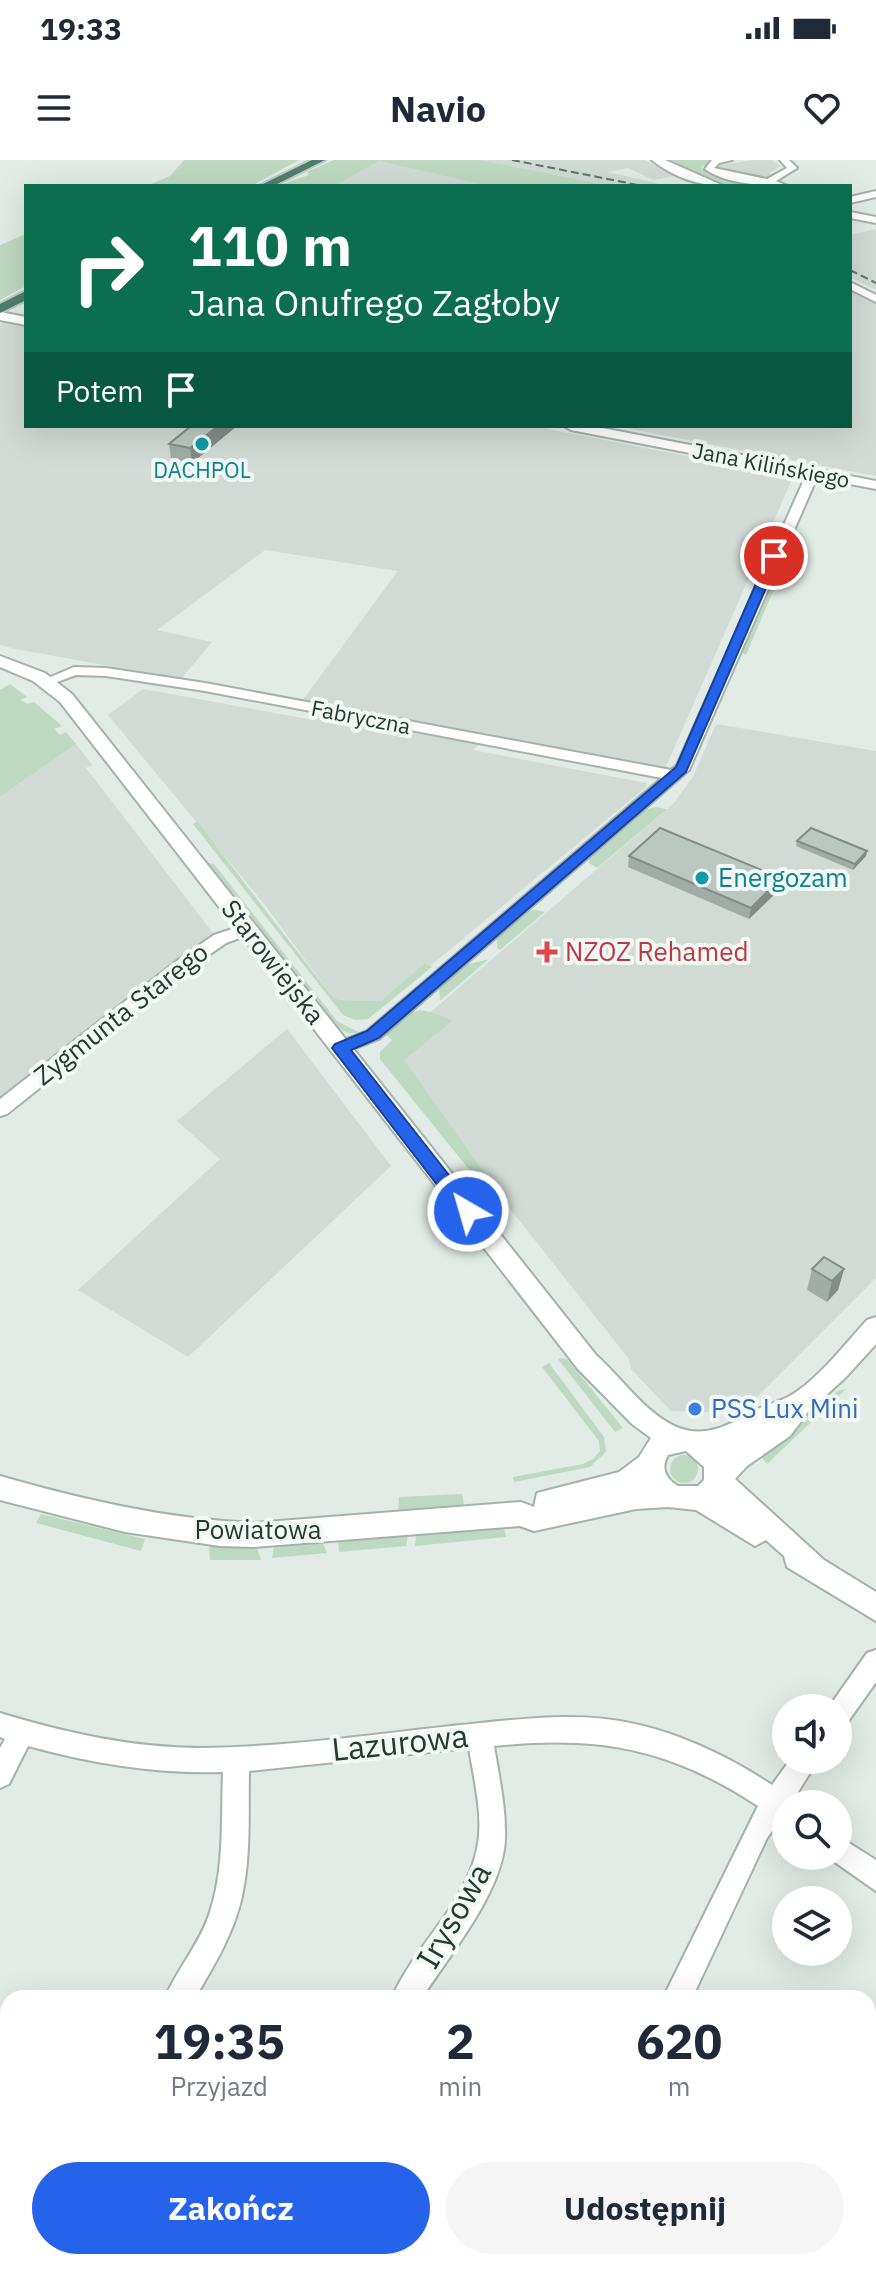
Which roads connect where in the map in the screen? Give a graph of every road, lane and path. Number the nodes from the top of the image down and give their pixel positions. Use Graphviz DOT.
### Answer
graph roads {
  1 [pos="304,160"];
  2 [pos="320,160"];
  3 [pos="657,160"];
  4 [pos="714,160"];
  5 [pos="728,160"];
  6 [pos="784,160"];
  7 [pos="261,184"];
  8 [pos="268,184"];
  9 [pos="713,184"];
  10 [pos="764,184"];
  11 [pos="876,194"];
  12 [pos="852,200"];
  13 [pos="852,202"];
  14 [pos="876,208"];
  15 [pos="852,215"];
  16 [pos="876,220"];
  17 [pos="852,286"];
  18 [pos="24,296"];
  19 [pos="876,299"];
  20 [pos="0,309"];
  21 [pos="0,316"];
  22 [pos="24,321"];
  23 [pos="581,428"];
  24 [pos="813,473"];
  25 [pos="876,485"];
  26 [pos="0,661"];
  27 [pos="46,682"];
  28 [pos="676,776"];
  29 [pos="247,929"];
  30 [pos="340,1048"];
  31 [pos="0,1109"];
  32 [pos="876,1327"];
  33 [pos="587,1362"];
  34 [pos="799,1404"];
  35 [pos="689,1442"];
  36 [pos="650,1460"];
  37 [pos="0,1488"];
  38 [pos="709,1488"];
  39 [pos="669,1495"];
  40 [pos="521,1514"];
  41 [pos="876,1608"];
  42 [pos="876,1661"];
  43 [pos="852,1695"];
  44 [pos="11,1729"];
  45 [pos="480,1735"];
  46 [pos="236,1759"];
  47 [pos="0,1775"];
  48 [pos="772,1801"];
  49 [pos="772,1815"];
  50 [pos="852,1859"];
  51 [pos="876,1877"];
  52 [pos="184,1990"];
  53 [pos="411,1990"];
  54 [pos="681,1990"];
  1 -- 7 [label="highway"];
  2 -- 8 [label="highway"];
  3 -- 9 [label="street"];
  4 -- 5 [label="street"];
  4 -- 10 [label="street"];
  6 -- 10 [label="street"];
  11 -- 12 [label="street"];
  13 -- 14 [label="street"];
  15 -- 16 [label="street"];
  17 -- 19 [label="street"];
  18 -- 20 [label="highway"];
  21 -- 22 [label="street"];
  23 -- 24 [label="street, Jana Kilińskiego"];
  24 -- 25 [label="street, Jana Kilińskiego"];
  24 -- 28 [label="street"];
  26 -- 27 [label="street, Starowiejska"];
  27 -- 28 [label="street, Fabryczna"];
  27 -- 29 [label="street, Starowiejska"];
  28 -- 30 [label="street"];
  29 -- 30 [label="street, Starowiejska"];
  29 -- 31 [label="street, Zygmunta Starego"];
  30 -- 33 [label="street, Starowiejska"];
  32 -- 34 [label="street"];
  33 -- 35 [label="street, Starowiejska"];
  33 -- 36 [label="street, Starowiejska"];
  34 -- 35 [label="street"];
  34 -- 38 [label="street"];
  35 -- 36 [label="street"];
  35 -- 38 [label="street"];
  36 -- 39 [label="street"];
  36 -- 40 [label="street, Powiatowa"];
  37 -- 40 [label="street, Powiatowa"];
  38 -- 39 [label="street"];
  38 -- 41 [label="street"];
  39 -- 40 [label="street, Powiatowa"];
  42 -- 43 [label="street"];
  44 -- 46 [label="street, Lazurowa"];
  44 -- 47 [label="street"];
  45 -- 46 [label="street, Lazurowa"];
  45 -- 48 [label="street, Lazurowa"];
  45 -- 53 [label="street, Irysowa"];
  46 -- 52 [label="street"];
  49 -- 54 [label="street"];
  50 -- 51 [label="street"];
}
